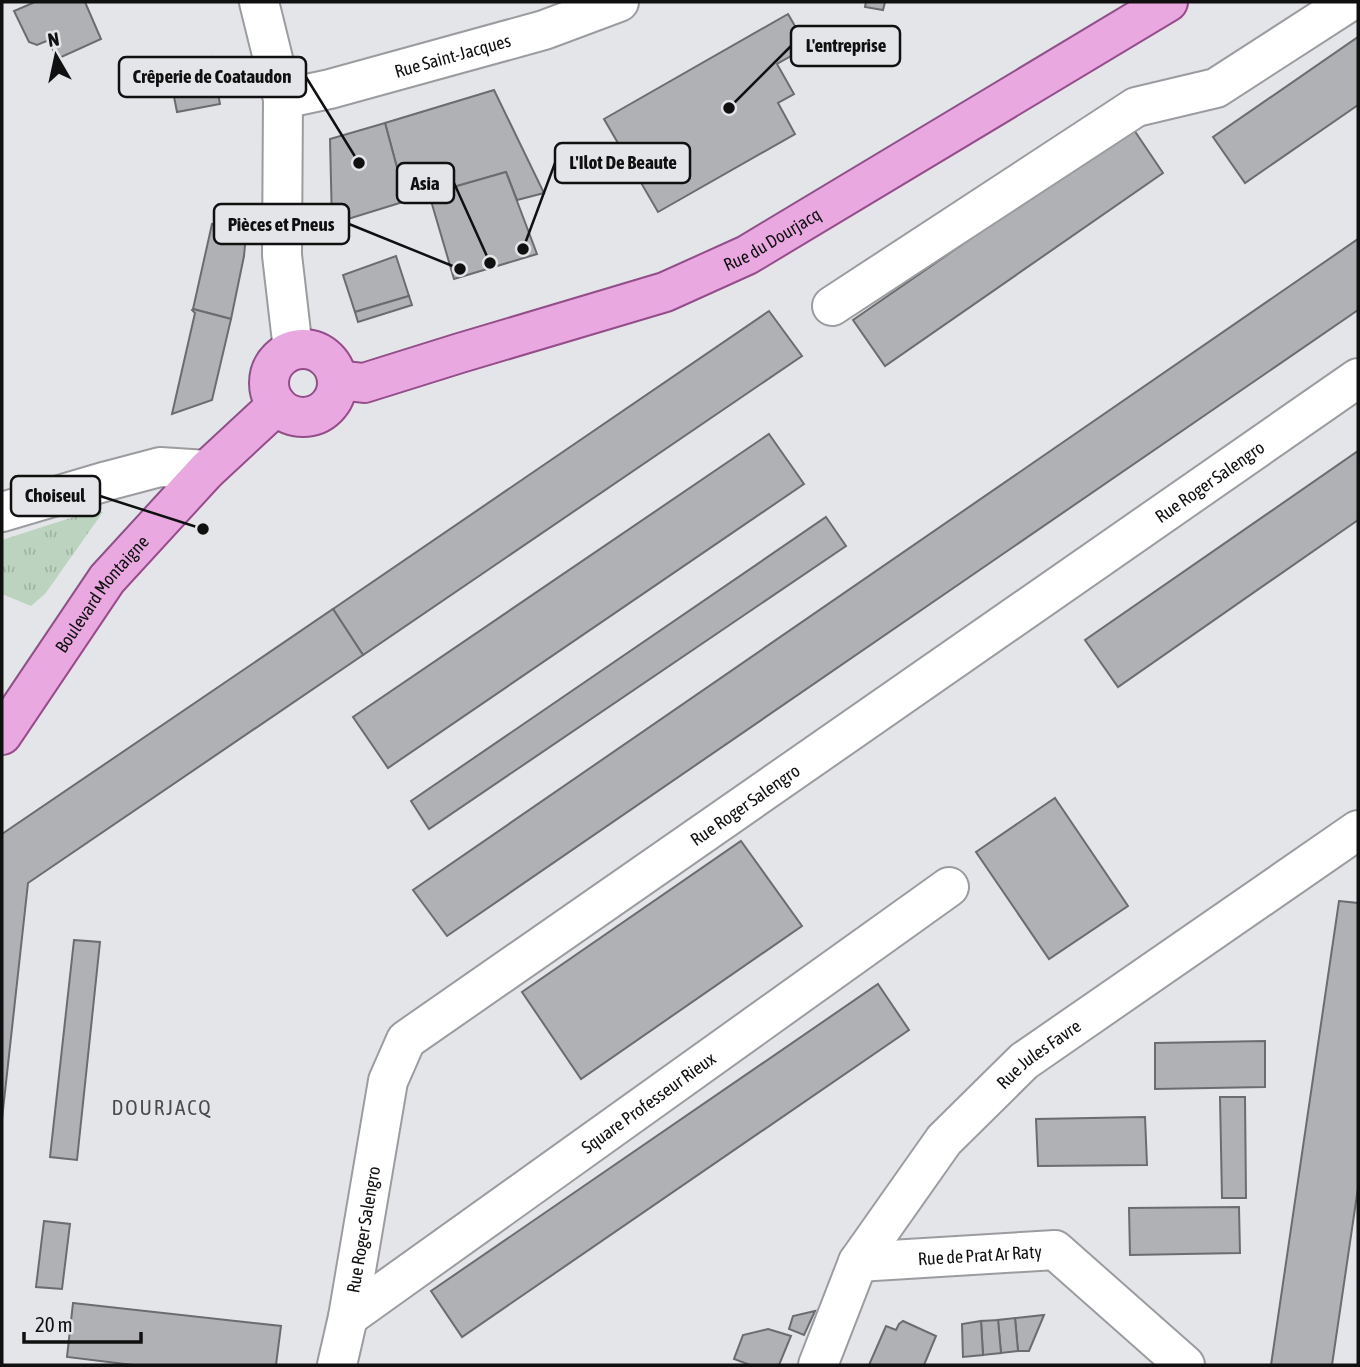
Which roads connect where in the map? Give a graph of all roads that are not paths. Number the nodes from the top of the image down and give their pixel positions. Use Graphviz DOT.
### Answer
graph roads {
  1 [pos="259,2"];
  2 [pos="620,2"];
  3 [pos="1168,2"];
  4 [pos="1349,2"];
  5 [pos="283,99"];
  6 [pos="832,306"];
  7 [pos="293,350"];
  8 [pos="1358,378"];
  9 [pos="338,380"];
  10 [pos="277,405"];
  11 [pos="207,470"];
  12 [pos="2,512"];
  13 [pos="2,735"];
  14 [pos="1358,830"];
  15 [pos="949,887"];
  16 [pos="858,1262"];
  17 [pos="348,1317"];
  18 [pos="337,1365"];
  19 [pos="818,1365"];
  20 [pos="1185,1365"];
  1 -- 5 [label="street"];
  2 -- 5 [label="street, Rue Saint-Jacques"];
  3 -- 9 [label="main road, Rue du Dourjacq"];
  4 -- 6 [label="street"];
  5 -- 7 [label="street"];
  7 -- 9 [label="main road"];
  7 -- 10 [label="main road"];
  8 -- 17 [label="street, Rue Roger Salengro"];
  9 -- 10 [label="main road"];
  10 -- 11 [label="main road, Boulevard Montaigne"];
  11 -- 12 [label="street"];
  11 -- 13 [label="main road, Boulevard Montaigne"];
  14 -- 16 [label="street, Rue Jules Favre"];
  15 -- 17 [label="street, Square Professeur Rieux"];
  16 -- 19 [label="street, Rue Jules Favre"];
  16 -- 20 [label="street, Rue de Prat Ar Raty"];
  17 -- 18 [label="street, Rue Roger Salengro"];
}
